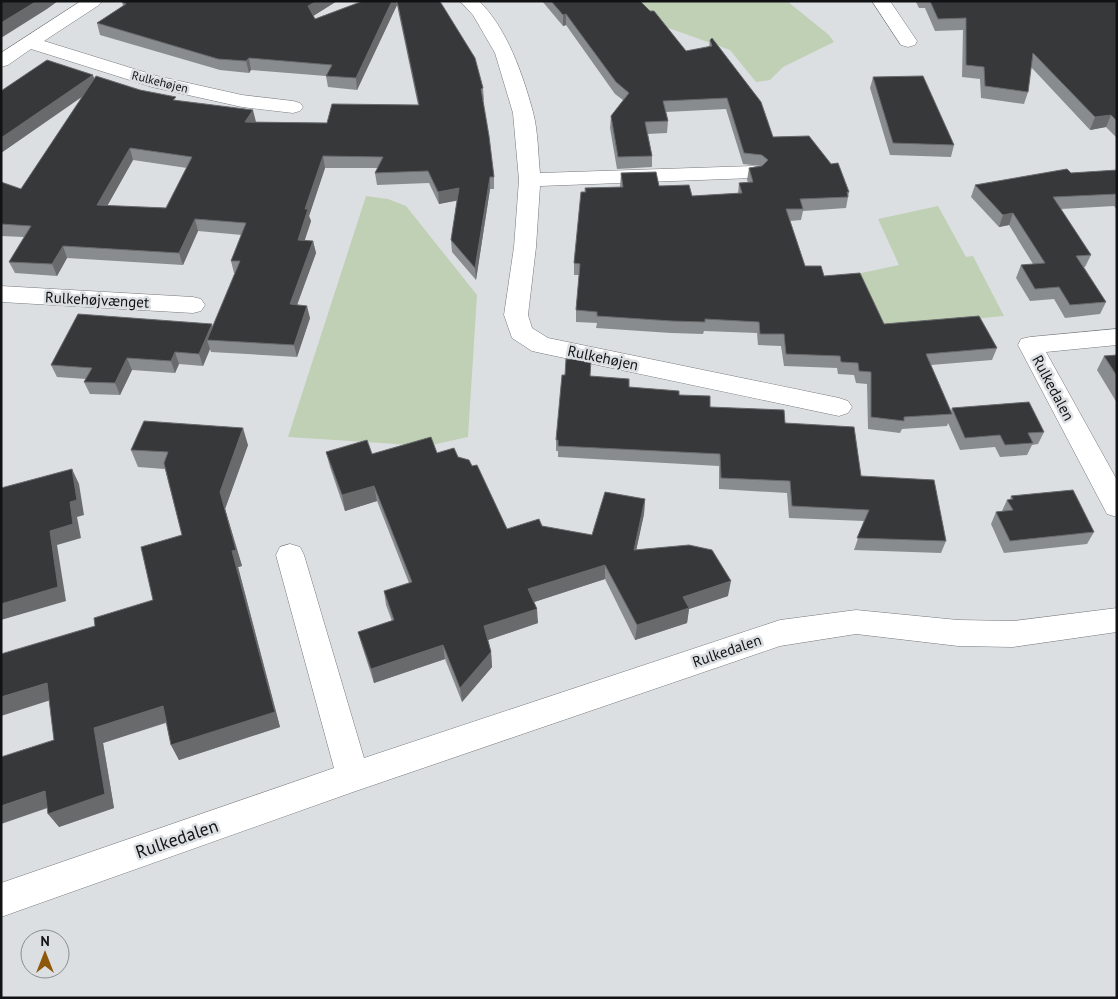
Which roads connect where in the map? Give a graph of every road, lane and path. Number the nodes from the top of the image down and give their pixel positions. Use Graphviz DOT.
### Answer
graph roads {
  1 [pos="93,1"];
  2 [pos="469,1"];
  3 [pos="880,1"];
  4 [pos="908,41"];
  5 [pos="30,43"];
  6 [pos="1,62"];
  7 [pos="293,107"];
  8 [pos="752,172"];
  9 [pos="530,180"];
  10 [pos="1,294"];
  11 [pos="193,305"];
  12 [pos="1117,337"];
  13 [pos="839,407"];
  14 [pos="1117,506"];
  15 [pos="290,555"];
  16 [pos="1117,620"];
  17 [pos="353,777"];
  18 [pos="1,900"];
  1 -- 5 [label="street"];
  2 -- 9 [label="street, Rulkehøjen"];
  3 -- 4 [label="street"];
  5 -- 6 [label="street"];
  5 -- 7 [label="street, Rulkehøjen"];
  8 -- 9 [label="street"];
  9 -- 13 [label="street, Rulkehøjen"];
  10 -- 11 [label="street, Rulkehøjvænget"];
  12 -- 14 [label="street, Rulkedalen"];
  15 -- 17 [label="street"];
  16 -- 17 [label="street, Rulkedalen"];
  17 -- 18 [label="street, Rulkedalen"];
}
